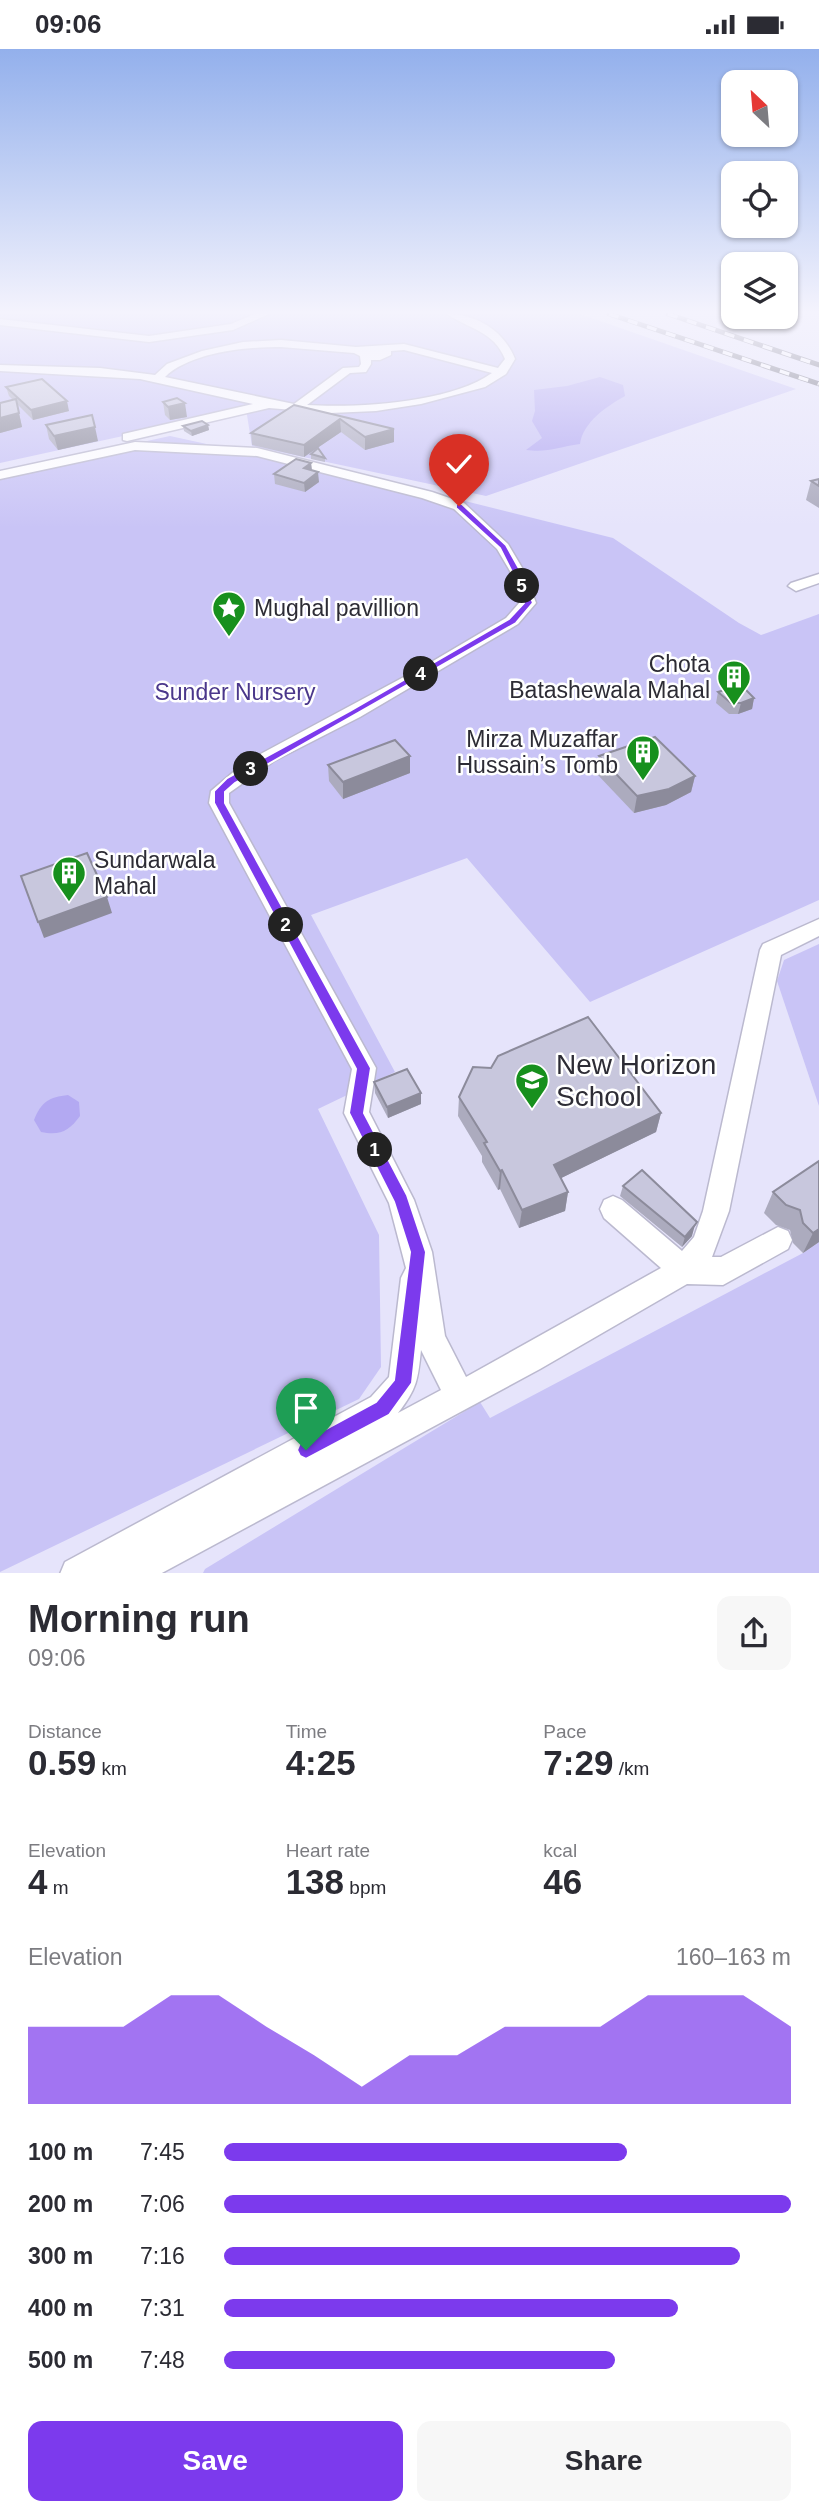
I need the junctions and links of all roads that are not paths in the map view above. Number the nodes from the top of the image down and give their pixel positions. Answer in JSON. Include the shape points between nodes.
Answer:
{"nodes":[{"id":1,"x":188,"y":385,"type":"edge"},
{"id":2,"x":326,"y":385,"type":"edge"},
{"id":3,"x":480,"y":385,"type":"edge"},
{"id":4,"x":269,"y":404,"type":"junction"},
{"id":5,"x":297,"y":407,"type":"junction"},
{"id":6,"x":0,"y":465,"type":"edge"},
{"id":7,"x":0,"y":475,"type":"edge"},
{"id":8,"x":819,"y":578,"type":"edge"},
{"id":9,"x":796,"y":586,"type":"dead end"},
{"id":10,"x":819,"y":927,"type":"edge"},
{"id":11,"x":613,"y":1209,"type":"dead end"},
{"id":12,"x":778,"y":1240,"type":"dead end"},
{"id":13,"x":418,"y":1252,"type":"junction"},
{"id":14,"x":684,"y":1270,"type":"junction"},
{"id":15,"x":459,"y":1396,"type":"junction"},
{"id":16,"x":77,"y":1573,"type":"edge"},
{"id":17,"x":125,"y":1573,"type":"edge"}],
"edges":[{"from":1,"to":4,"type":"street"},
{"from":2,"to":5,"type":"street"},
{"from":3,"to":5,"type":"street","via":[[423,401],[373,408]]},
{"from":4,"to":5,"type":"street"},
{"from":4,"to":6,"type":"street"},
{"from":7,"to":13,"type":"street","via":[[135,446],[257,452],[459,506],[503,547],[517,572],[528,603],[512,621],[231,780],[220,791],[219,803],[364,1068],[356,1113],[401,1200]]},
{"from":8,"to":9,"type":"street"},
{"from":10,"to":14,"type":"street","via":[[771,950],[716,1211],[705,1245]]},
{"from":11,"to":14,"type":"street"},
{"from":12,"to":14,"type":"street","via":[[723,1271]]},
{"from":13,"to":15,"type":"street","via":[[431,1338]]},
{"from":13,"to":16,"type":"street","via":[[403,1383],[382,1408]]},
{"from":14,"to":15,"type":"street"},
{"from":15,"to":17,"type":"street"}]}
